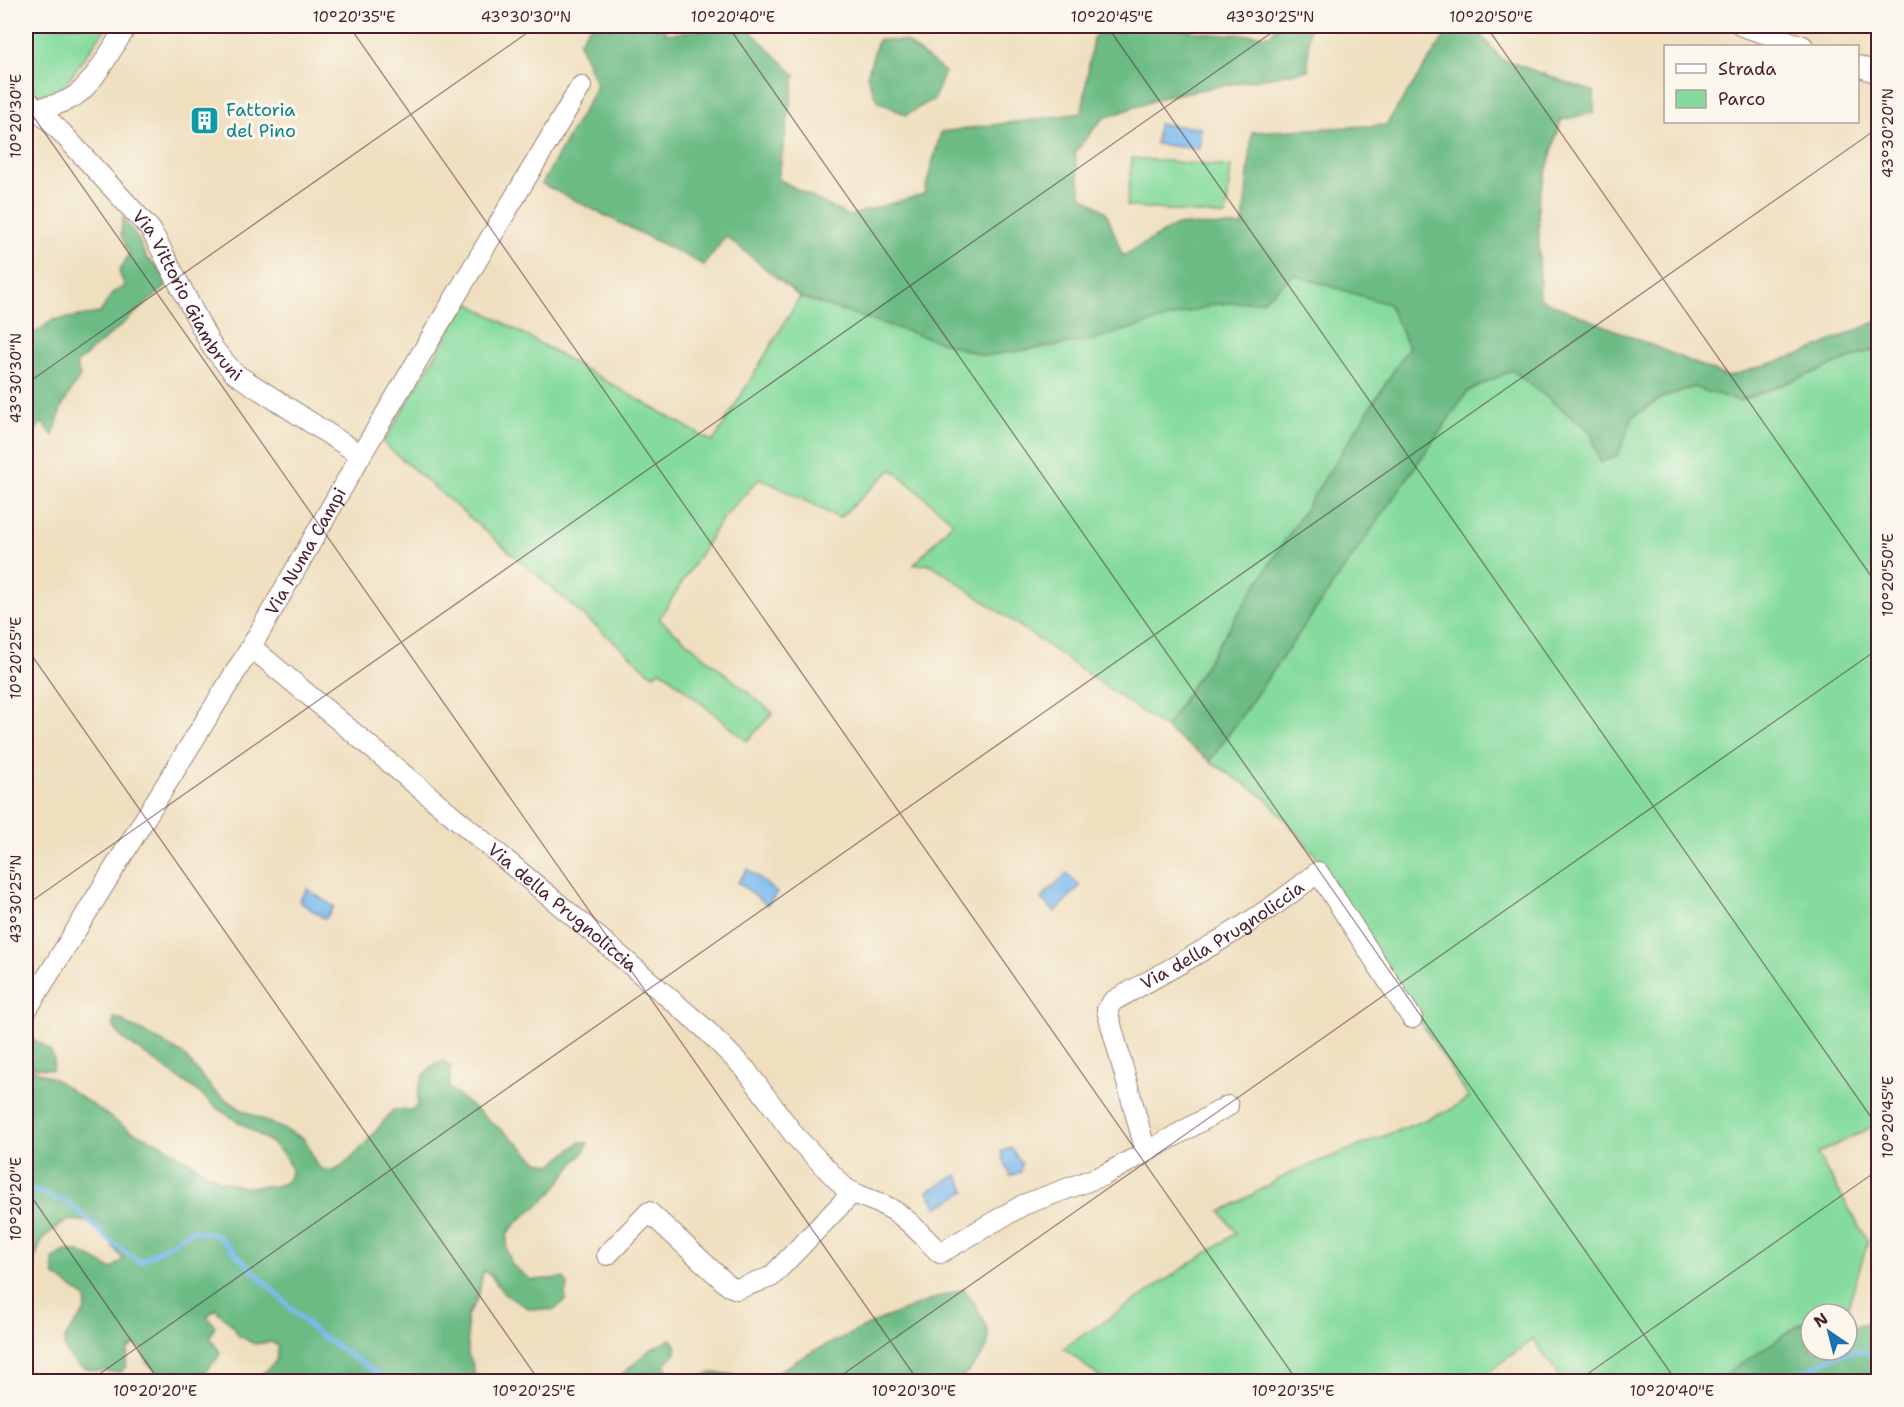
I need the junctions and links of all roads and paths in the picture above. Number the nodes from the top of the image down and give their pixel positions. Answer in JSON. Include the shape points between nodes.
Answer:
{"nodes":[{"id":1,"x":127,"y":26,"type":"edge"},
{"id":2,"x":1742,"y":26,"type":"edge"},
{"id":3,"x":1800,"y":45,"type":"edge"},
{"id":4,"x":1859,"y":67,"type":"edge"},
{"id":5,"x":1878,"y":73,"type":"edge"},
{"id":6,"x":580,"y":86,"type":"dead end"},
{"id":7,"x":31,"y":104,"type":"edge"},
{"id":8,"x":361,"y":455,"type":"junction"},
{"id":9,"x":251,"y":647,"type":"junction"},
{"id":10,"x":26,"y":1011,"type":"edge"},
{"id":11,"x":1412,"y":1018,"type":"dead end"},
{"id":12,"x":1228,"y":1107,"type":"dead end"},
{"id":13,"x":1146,"y":1152,"type":"junction"},
{"id":14,"x":852,"y":1193,"type":"junction"},
{"id":15,"x":607,"y":1255,"type":"dead end"}],
"edges":[{"from":1,"to":7,"type":"street","via":[[79,93],[51,107]]},
{"from":2,"to":3,"type":"street"},
{"from":4,"to":5,"type":"street"},
{"from":6,"to":8,"type":"street","name":"Via Numa Campi"},
{"from":7,"to":8,"type":"street","name":"Via Vittorio Giambruni","via":[[151,230],[212,347],[234,373]]},
{"from":8,"to":9,"type":"street","name":"Via Numa Campi"},
{"from":9,"to":10,"type":"street","name":"Via Numa Campi"},
{"from":9,"to":14,"type":"street","name":"Via della Prugnoliccia","via":[[702,1027],[746,1070],[795,1136]]},
{"from":11,"to":13,"type":"street","name":"Via della Prugnoliccia","via":[[1318,872],[1291,894],[1206,948],[1113,1001],[1107,1010]]},
{"from":12,"to":13,"type":"street","name":"Via della Prugnoliccia"},
{"from":13,"to":14,"type":"street","name":"Via della Prugnoliccia","via":[[1104,1175],[1023,1205],[940,1253],[893,1210]]},
{"from":14,"to":15,"type":"street","via":[[771,1277],[738,1289],[729,1286],[649,1212]]}]}
